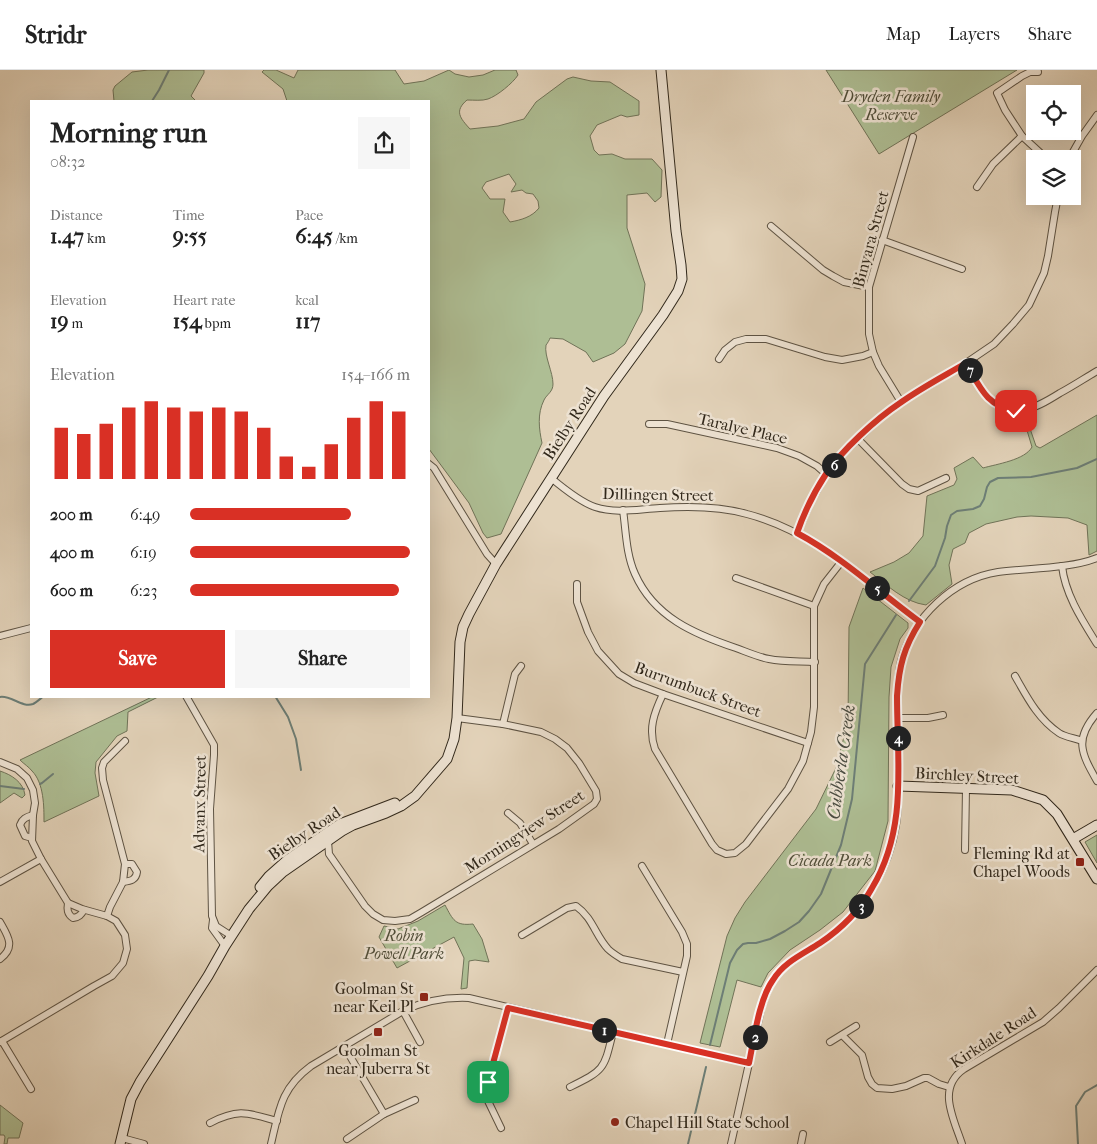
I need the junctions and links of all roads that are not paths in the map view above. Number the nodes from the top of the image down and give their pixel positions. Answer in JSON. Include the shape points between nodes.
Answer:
{"nodes":[{"id":1,"x":661,"y":70,"type":"edge"},
{"id":2,"x":1038,"y":72,"type":"dead end"},
{"id":3,"x":1097,"y":115,"type":"edge"},
{"id":4,"x":914,"y":136,"type":"dead end"},
{"id":5,"x":1022,"y":136,"type":"junction"},
{"id":6,"x":1038,"y":150,"type":"edge"},
{"id":7,"x":1074,"y":150,"type":"edge"},
{"id":8,"x":977,"y":188,"type":"dead end"},
{"id":9,"x":1056,"y":205,"type":"edge"},
{"id":10,"x":771,"y":226,"type":"dead end"},
{"id":11,"x":882,"y":240,"type":"junction"},
{"id":12,"x":962,"y":268,"type":"dead end"},
{"id":13,"x":869,"y":287,"type":"junction"},
{"id":14,"x":873,"y":352,"type":"junction"},
{"id":15,"x":719,"y":359,"type":"dead end"},
{"id":16,"x":966,"y":363,"type":"junction"},
{"id":17,"x":1097,"y":370,"type":"edge"},
{"id":18,"x":901,"y":402,"type":"junction"},
{"id":19,"x":649,"y":424,"type":"dead end"},
{"id":20,"x":858,"y":439,"type":"junction"},
{"id":21,"x":431,"y":466,"type":"edge"},
{"id":22,"x":826,"y":474,"type":"junction"},
{"id":23,"x":551,"y":478,"type":"junction"},
{"id":24,"x":946,"y":478,"type":"dead end"},
{"id":25,"x":623,"y":510,"type":"junction"},
{"id":26,"x":797,"y":533,"type":"junction"},
{"id":27,"x":1097,"y":558,"type":"edge"},
{"id":28,"x":842,"y":561,"type":"junction"},
{"id":29,"x":496,"y":564,"type":"junction"},
{"id":30,"x":1062,"y":566,"type":"junction"},
{"id":31,"x":736,"y":578,"type":"dead end"},
{"id":32,"x":577,"y":584,"type":"dead end"},
{"id":33,"x":814,"y":606,"type":"junction"},
{"id":34,"x":920,"y":622,"type":"junction"},
{"id":35,"x":30,"y":628,"type":"edge"},
{"id":36,"x":0,"y":636,"type":"edge"},
{"id":37,"x":1097,"y":644,"type":"edge"},
{"id":38,"x":814,"y":662,"type":"junction"},
{"id":39,"x":521,"y":666,"type":"dead end"},
{"id":40,"x":1014,"y":676,"type":"dead end"},
{"id":41,"x":662,"y":694,"type":"junction"},
{"id":42,"x":187,"y":698,"type":"edge"},
{"id":43,"x":1097,"y":713,"type":"edge"},
{"id":44,"x":943,"y":716,"type":"dead end"},
{"id":45,"x":456,"y":718,"type":"junction"},
{"id":46,"x":897,"y":718,"type":"junction"},
{"id":47,"x":503,"y":724,"type":"junction"},
{"id":48,"x":125,"y":741,"type":"dead end"},
{"id":49,"x":1082,"y":741,"type":"junction"},
{"id":50,"x":808,"y":744,"type":"junction"},
{"id":51,"x":0,"y":762,"type":"edge"},
{"id":52,"x":427,"y":781,"type":"junction"},
{"id":53,"x":1097,"y":781,"type":"edge"},
{"id":54,"x":898,"y":786,"type":"junction"},
{"id":55,"x":966,"y":788,"type":"junction"},
{"id":56,"x":508,"y":813,"type":"dead end"},
{"id":57,"x":33,"y":815,"type":"junction"},
{"id":58,"x":1097,"y":824,"type":"edge"},
{"id":59,"x":32,"y":838,"type":"junction"},
{"id":60,"x":1073,"y":839,"type":"junction"},
{"id":61,"x":328,"y":841,"type":"junction"},
{"id":62,"x":533,"y":844,"type":"junction"},
{"id":63,"x":315,"y":849,"type":"junction"},
{"id":64,"x":965,"y":850,"type":"dead end"},
{"id":65,"x":329,"y":854,"type":"junction"},
{"id":66,"x":41,"y":858,"type":"junction"},
{"id":67,"x":125,"y":864,"type":"junction"},
{"id":68,"x":642,"y":866,"type":"dead end"},
{"id":69,"x":1097,"y":879,"type":"edge"},
{"id":70,"x":0,"y":882,"type":"edge"},
{"id":71,"x":123,"y":882,"type":"junction"},
{"id":72,"x":68,"y":903,"type":"junction"},
{"id":73,"x":84,"y":910,"type":"junction"},
{"id":74,"x":107,"y":916,"type":"junction"},
{"id":75,"x":213,"y":920,"type":"junction"},
{"id":76,"x":0,"y":922,"type":"edge"},
{"id":77,"x":522,"y":936,"type":"dead end"},
{"id":78,"x":228,"y":941,"type":"junction"},
{"id":79,"x":0,"y":960,"type":"edge"},
{"id":80,"x":1097,"y":970,"type":"edge"},
{"id":81,"x":683,"y":972,"type":"junction"},
{"id":82,"x":508,"y":1008,"type":"junction"},
{"id":83,"x":403,"y":1011,"type":"junction"},
{"id":84,"x":856,"y":1026,"type":"dead end"},
{"id":85,"x":613,"y":1032,"type":"junction"},
{"id":86,"x":842,"y":1035,"type":"junction"},
{"id":87,"x":1,"y":1042,"type":"edge"},
{"id":88,"x":420,"y":1042,"type":"dead end"},
{"id":89,"x":830,"y":1042,"type":"dead end"},
{"id":90,"x":667,"y":1044,"type":"junction"},
{"id":91,"x":344,"y":1046,"type":"junction"},
{"id":92,"x":749,"y":1063,"type":"junction"},
{"id":93,"x":950,"y":1086,"type":"junction"},
{"id":94,"x":570,"y":1087,"type":"dead end"},
{"id":95,"x":31,"y":1089,"type":"dead end"},
{"id":96,"x":415,"y":1100,"type":"dead end"},
{"id":97,"x":384,"y":1114,"type":"junction"},
{"id":98,"x":277,"y":1121,"type":"junction"},
{"id":99,"x":210,"y":1123,"type":"dead end"},
{"id":100,"x":501,"y":1128,"type":"dead end"},
{"id":101,"x":803,"y":1134,"type":"dead end"},
{"id":102,"x":347,"y":1139,"type":"dead end"},
{"id":103,"x":121,"y":1141,"type":"edge"},
{"id":104,"x":144,"y":1144,"type":"edge"},
{"id":105,"x":271,"y":1144,"type":"edge"},
{"id":106,"x":732,"y":1144,"type":"edge"},
{"id":107,"x":801,"y":1144,"type":"edge"},
{"id":108,"x":962,"y":1144,"type":"edge"}],
"edges":[{"from":1,"to":23,"type":"street","name":"Bielby Road","via":[[682,279],[663,315],[604,396]]},
{"from":2,"to":5,"type":"street","via":[[1030,72],[996,93]]},
{"from":3,"to":7,"type":"street"},
{"from":4,"to":11,"type":"street","name":"Binyara Street"},
{"from":5,"to":6,"type":"street"},
{"from":5,"to":8,"type":"street","via":[[993,164]]},
{"from":9,"to":16,"type":"street","via":[[1044,273],[1029,305],[994,344]]},
{"from":10,"to":13,"type":"street","via":[[823,270],[844,282]]},
{"from":11,"to":12,"type":"street"},
{"from":11,"to":13,"type":"street","name":"Binyara Street"},
{"from":13,"to":14,"type":"street","name":"Binyara Street"},
{"from":14,"to":15,"type":"street","via":[[842,360],[766,339],[735,342]]},
{"from":14,"to":18,"type":"street","name":"Binyara Street"},
{"from":16,"to":17,"type":"street","via":[[983,392],[994,403],[1016,411],[1029,410],[1044,403]]},
{"from":16,"to":18,"type":"street"},
{"from":18,"to":20,"type":"street"},
{"from":19,"to":22,"type":"street","name":"Taralye Place","via":[[667,424],[777,448],[799,456]]},
{"from":20,"to":22,"type":"street"},
{"from":20,"to":24,"type":"street","via":[[909,489],[918,491]]},
{"from":21,"to":29,"type":"street"},
{"from":22,"to":26,"type":"street"},
{"from":23,"to":25,"type":"street","name":"Dillingen Street","via":[[594,507]]},
{"from":23,"to":29,"type":"street","name":"Bielby Road"},
{"from":25,"to":26,"type":"street","name":"Dillingen Street","via":[[717,508],[763,519]]},
{"from":25,"to":38,"type":"street","via":[[635,574],[656,606],[696,634],[767,658]]},
{"from":26,"to":28,"type":"street","name":"Dillingen Street"},
{"from":27,"to":30,"type":"street"},
{"from":28,"to":33,"type":"street","via":[[824,584]]},
{"from":28,"to":34,"type":"street","name":"Dillingen Street"},
{"from":29,"to":45,"type":"street","name":"Bielby Road","via":[[463,627]]},
{"from":30,"to":34,"type":"street","via":[[981,576],[944,597]]},
{"from":30,"to":37,"type":"street","via":[[1068,592]]},
{"from":31,"to":33,"type":"street"},
{"from":32,"to":41,"type":"street","name":"Burrumbuck Street","via":[[577,602],[598,651],[619,674]]},
{"from":33,"to":38,"type":"street"},
{"from":34,"to":46,"type":"street","via":[[902,660]]},
{"from":35,"to":36,"type":"street"},
{"from":38,"to":50,"type":"street","via":[[814,707]]},
{"from":39,"to":47,"type":"street","via":[[515,674]]},
{"from":40,"to":49,"type":"street","via":[[1045,721],[1060,734]]},
{"from":41,"to":50,"type":"street","name":"Burrumbuck Street"},
{"from":41,"to":50,"type":"street","via":[[652,727],[655,749],[712,844],[726,854],[735,853],[746,844],[788,790]]},
{"from":42,"to":75,"type":"street","name":"Advanx Street","via":[[214,745],[210,809]]},
{"from":43,"to":49,"type":"street","via":[[1086,726]]},
{"from":44,"to":46,"type":"street"},
{"from":45,"to":47,"type":"street","name":"Morningview Street"},
{"from":45,"to":52,"type":"street","name":"Bielby Road","via":[[454,739],[447,759]]},
{"from":46,"to":54,"type":"street"},
{"from":47,"to":62,"type":"street","name":"Morningview Street","via":[[541,732],[555,739],[579,763],[596,791],[598,799],[594,804]]},
{"from":48,"to":67,"type":"street","via":[[102,768]]},
{"from":49,"to":53,"type":"street","via":[[1083,753]]},
{"from":51,"to":57,"type":"street","via":[[17,769],[27,778],[33,790]]},
{"from":52,"to":61,"type":"street","name":"Bielby Road","via":[[401,806],[353,825]]},
{"from":52,"to":78,"type":"street","name":"Bielby Road","via":[[393,804],[340,824],[287,860],[243,908]]},
{"from":54,"to":55,"type":"street","name":"Birchley Street"},
{"from":54,"to":92,"type":"street","via":[[894,832],[878,879],[859,908],[843,924],[822,942],[786,964],[773,979],[762,1005]]},
{"from":55,"to":60,"type":"street","name":"Birchley Street","via":[[1012,790],[1043,800],[1057,814]]},
{"from":55,"to":64,"type":"street"},
{"from":56,"to":62,"type":"street","via":[[520,823]]},
{"from":57,"to":59,"type":"street"},
{"from":57,"to":59,"type":"street","via":[[21,821],[20,826],[25,836]]},
{"from":58,"to":60,"type":"street"},
{"from":59,"to":66,"type":"street"},
{"from":60,"to":69,"type":"street","name":"Birchley Street"},
{"from":61,"to":63,"type":"street","name":"Bielby Road"},
{"from":61,"to":65,"type":"street"},
{"from":62,"to":65,"type":"street","name":"Morningview Street","via":[[410,919],[395,921],[383,920],[365,906]]},
{"from":63,"to":65,"type":"street"},
{"from":63,"to":78,"type":"street","name":"Bielby Road","via":[[268,886]]},
{"from":66,"to":70,"type":"street"},
{"from":66,"to":72,"type":"street"},
{"from":67,"to":71,"type":"street"},
{"from":67,"to":71,"type":"street","via":[[132,864],[137,876]]},
{"from":68,"to":81,"type":"street","via":[[682,932],[687,956]]},
{"from":71,"to":74,"type":"street"},
{"from":72,"to":73,"type":"street"},
{"from":72,"to":73,"type":"street","via":[[67,911],[73,918]]},
{"from":73,"to":74,"type":"street"},
{"from":74,"to":87,"type":"street","via":[[116,921],[125,935],[127,949],[123,963],[112,976]]},
{"from":75,"to":78,"type":"street"},
{"from":75,"to":78,"type":"street","name":"Advanx Street","via":[[212,928]]},
{"from":76,"to":79,"type":"street","via":[[9,938],[6,954]]},
{"from":77,"to":81,"type":"street","via":[[567,908],[576,906],[585,912],[607,948],[622,959]]},
{"from":78,"to":103,"type":"street","name":"Bielby Road","via":[[140,1082],[131,1099]]},
{"from":80,"to":93,"type":"street","name":"Kirkdale Road","via":[[1043,1022],[961,1072]]},
{"from":81,"to":90,"type":"street"},
{"from":82,"to":83,"type":"street","via":[[459,998],[424,1003]]},
{"from":82,"to":85,"type":"street"},
{"from":82,"to":100,"type":"street","via":[[486,1092]]},
{"from":83,"to":88,"type":"street"},
{"from":83,"to":91,"type":"street"},
{"from":84,"to":86,"type":"street"},
{"from":85,"to":90,"type":"street"},
{"from":85,"to":94,"type":"street","via":[[604,1065],[591,1077]]},
{"from":86,"to":89,"type":"street"},
{"from":86,"to":93,"type":"street","via":[[862,1055],[868,1077],[877,1088],[892,1089],[924,1078]]},
{"from":87,"to":95,"type":"street"},
{"from":90,"to":92,"type":"street"},
{"from":91,"to":97,"type":"street"},
{"from":91,"to":98,"type":"street","via":[[300,1074],[284,1098]]},
{"from":92,"to":106,"type":"street"},
{"from":93,"to":108,"type":"street","name":"Kirkdale Road","via":[[950,1109]]},
{"from":96,"to":97,"type":"street"},
{"from":97,"to":102,"type":"street"},
{"from":98,"to":99,"type":"street","via":[[243,1112]]},
{"from":98,"to":105,"type":"street"},
{"from":101,"to":107,"type":"street"},
{"from":103,"to":104,"type":"street"}]}
